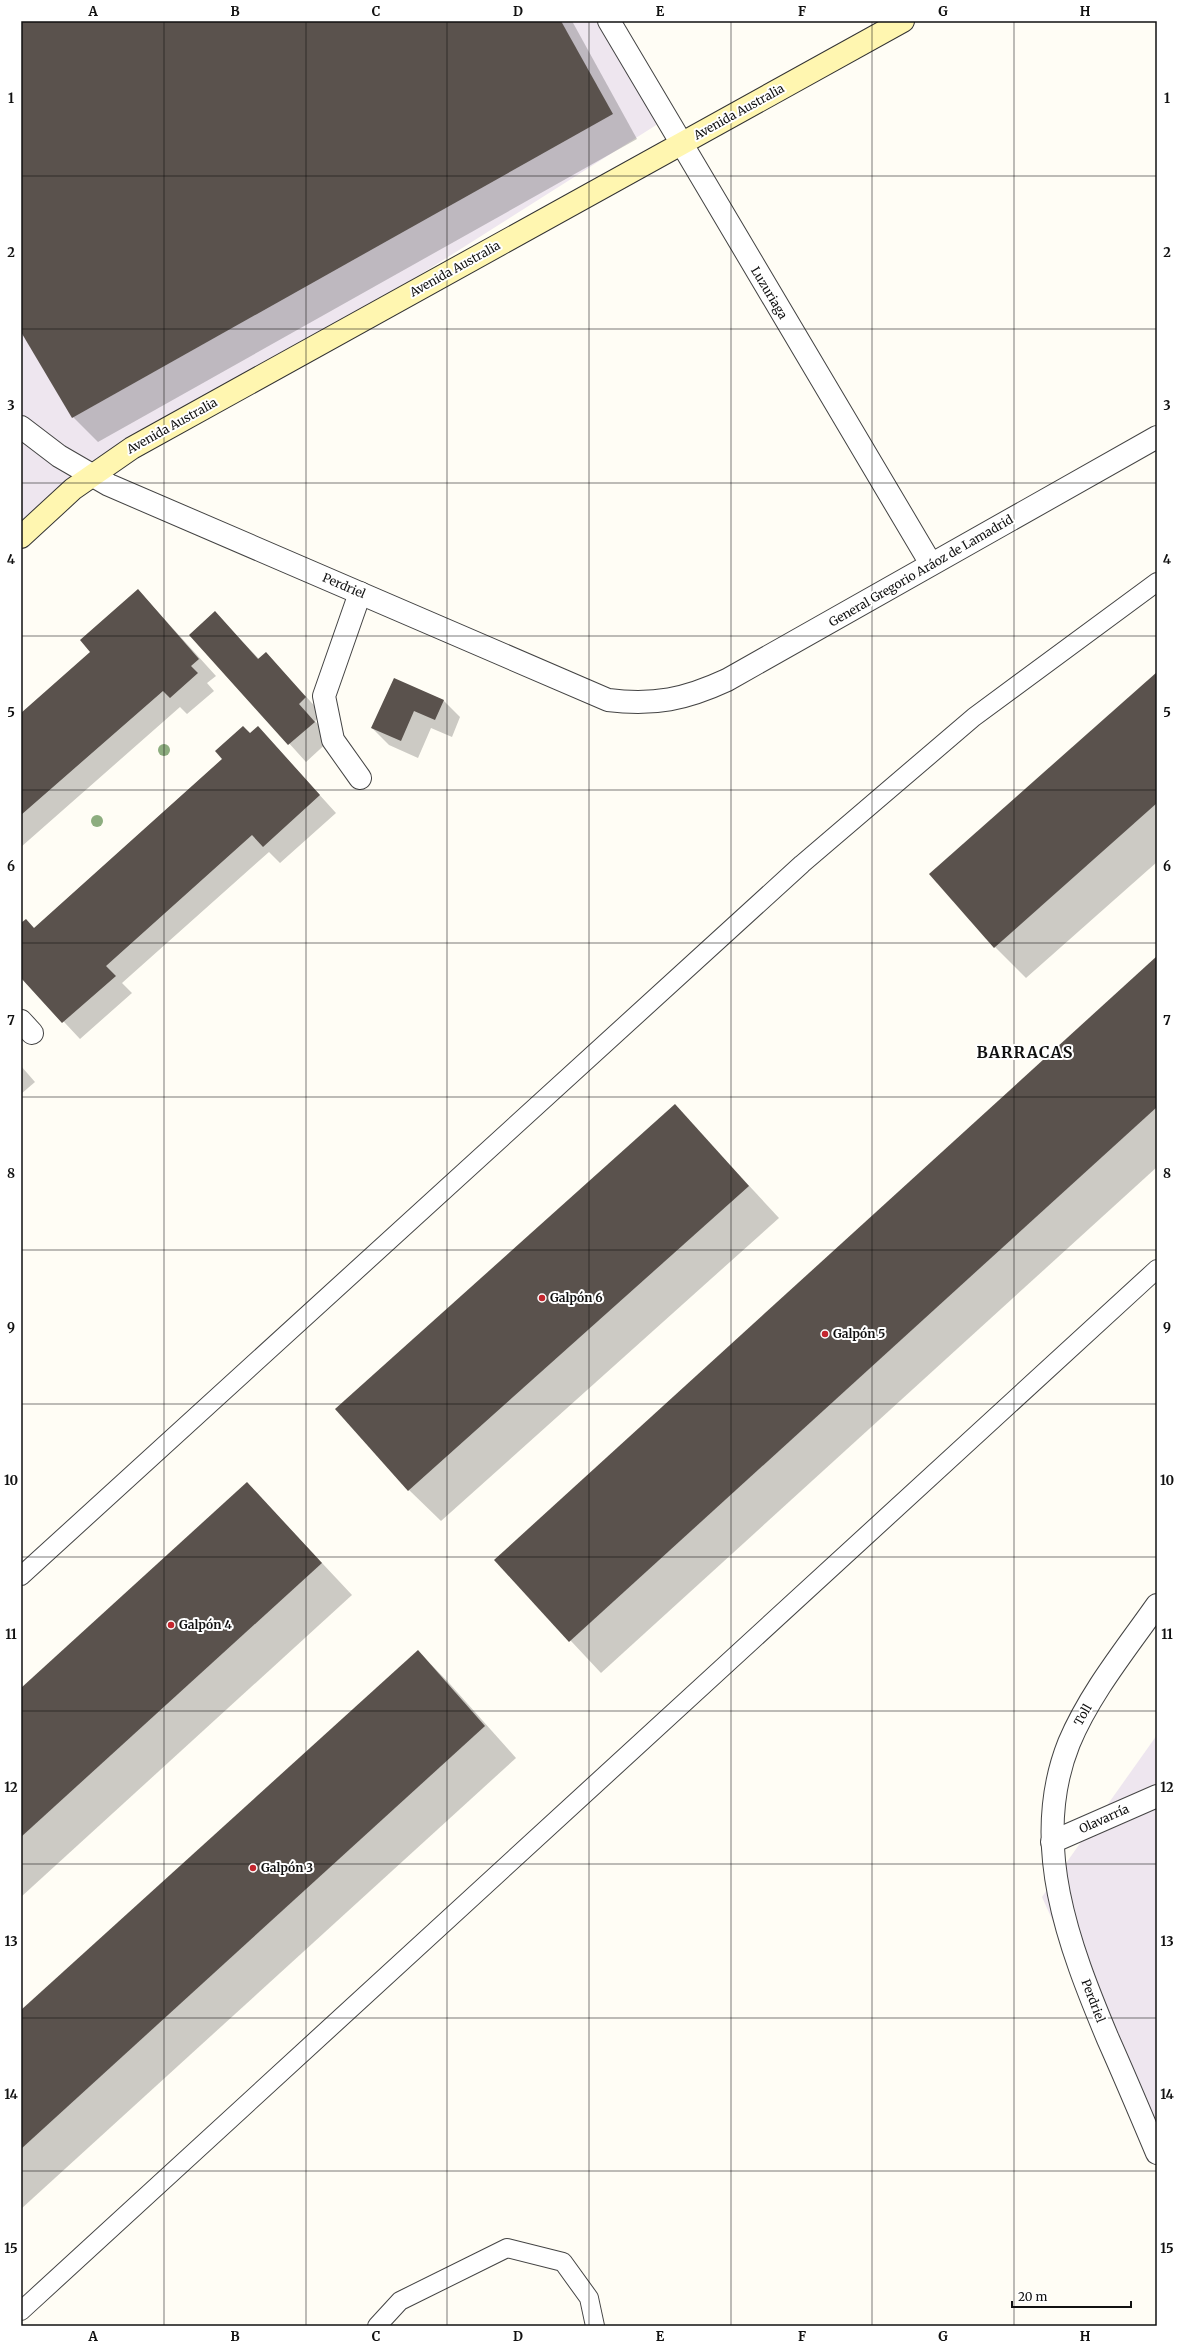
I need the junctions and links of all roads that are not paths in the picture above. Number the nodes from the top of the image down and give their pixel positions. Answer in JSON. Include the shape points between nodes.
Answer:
{"nodes":[{"id":1,"x":609,"y":21,"type":"edge"},
{"id":2,"x":903,"y":21,"type":"edge"},
{"id":3,"x":680,"y":145,"type":"junction"},
{"id":4,"x":21,"y":427,"type":"edge"},
{"id":5,"x":1157,"y":437,"type":"edge"},
{"id":6,"x":91,"y":475,"type":"junction"},
{"id":7,"x":21,"y":537,"type":"edge"},
{"id":8,"x":931,"y":564,"type":"junction"},
{"id":9,"x":1157,"y":582,"type":"edge"},
{"id":10,"x":360,"y":593,"type":"junction"},
{"id":11,"x":681,"y":698,"type":"joint"},
{"id":12,"x":360,"y":778,"type":"dead end"},
{"id":13,"x":1157,"y":1269,"type":"edge"},
{"id":14,"x":21,"y":1576,"type":"edge"},
{"id":15,"x":1157,"y":1605,"type":"edge"},
{"id":16,"x":1157,"y":1796,"type":"edge"},
{"id":17,"x":1052,"y":1842,"type":"junction"},
{"id":18,"x":1157,"y":2153,"type":"edge"},
{"id":19,"x":21,"y":2311,"type":"edge"},
{"id":20,"x":377,"y":2326,"type":"edge"},
{"id":21,"x":595,"y":2326,"type":"edge"}],
"edges":[{"from":1,"to":3,"type":"street","name":"Luzuriaga"},
{"from":2,"to":3,"type":"main road","name":"Avenida Australia"},
{"from":3,"to":6,"type":"main road","name":"Avenida Australia","via":[[132,448]]},
{"from":3,"to":8,"type":"street","name":"Luzuriaga"},
{"from":4,"to":6,"type":"street","name":"Perdriel","via":[[59,456]]},
{"from":5,"to":8,"type":"street","name":"General Gregorio Aráoz de Lamadrid"},
{"from":6,"to":7,"type":"main road","name":"Avenida Australia"},
{"from":6,"to":10,"type":"street","name":"Perdriel","via":[[138,498]]},
{"from":8,"to":11,"type":"street","name":"General Gregorio Aráoz de Lamadrid","via":[[752,667]]},
{"from":9,"to":14,"type":"lane","via":[[974,717],[802,864]]},
{"from":10,"to":11,"type":"street","name":"Perdriel","via":[[608,700],[634,703]]},
{"from":10,"to":12,"type":"street","via":[[324,696],[333,740]]},
{"from":13,"to":19,"type":"lane"},
{"from":15,"to":17,"type":"street","name":"Toll","via":[[1080,1718],[1055,1794]]},
{"from":16,"to":17,"type":"street","name":"Olavarría"},
{"from":17,"to":18,"type":"street","name":"Perdriel","via":[[1059,1900],[1069,1936],[1095,2008]]},
{"from":20,"to":21,"type":"lane","via":[[400,2301],[507,2248],[563,2262],[589,2298]]}]}
